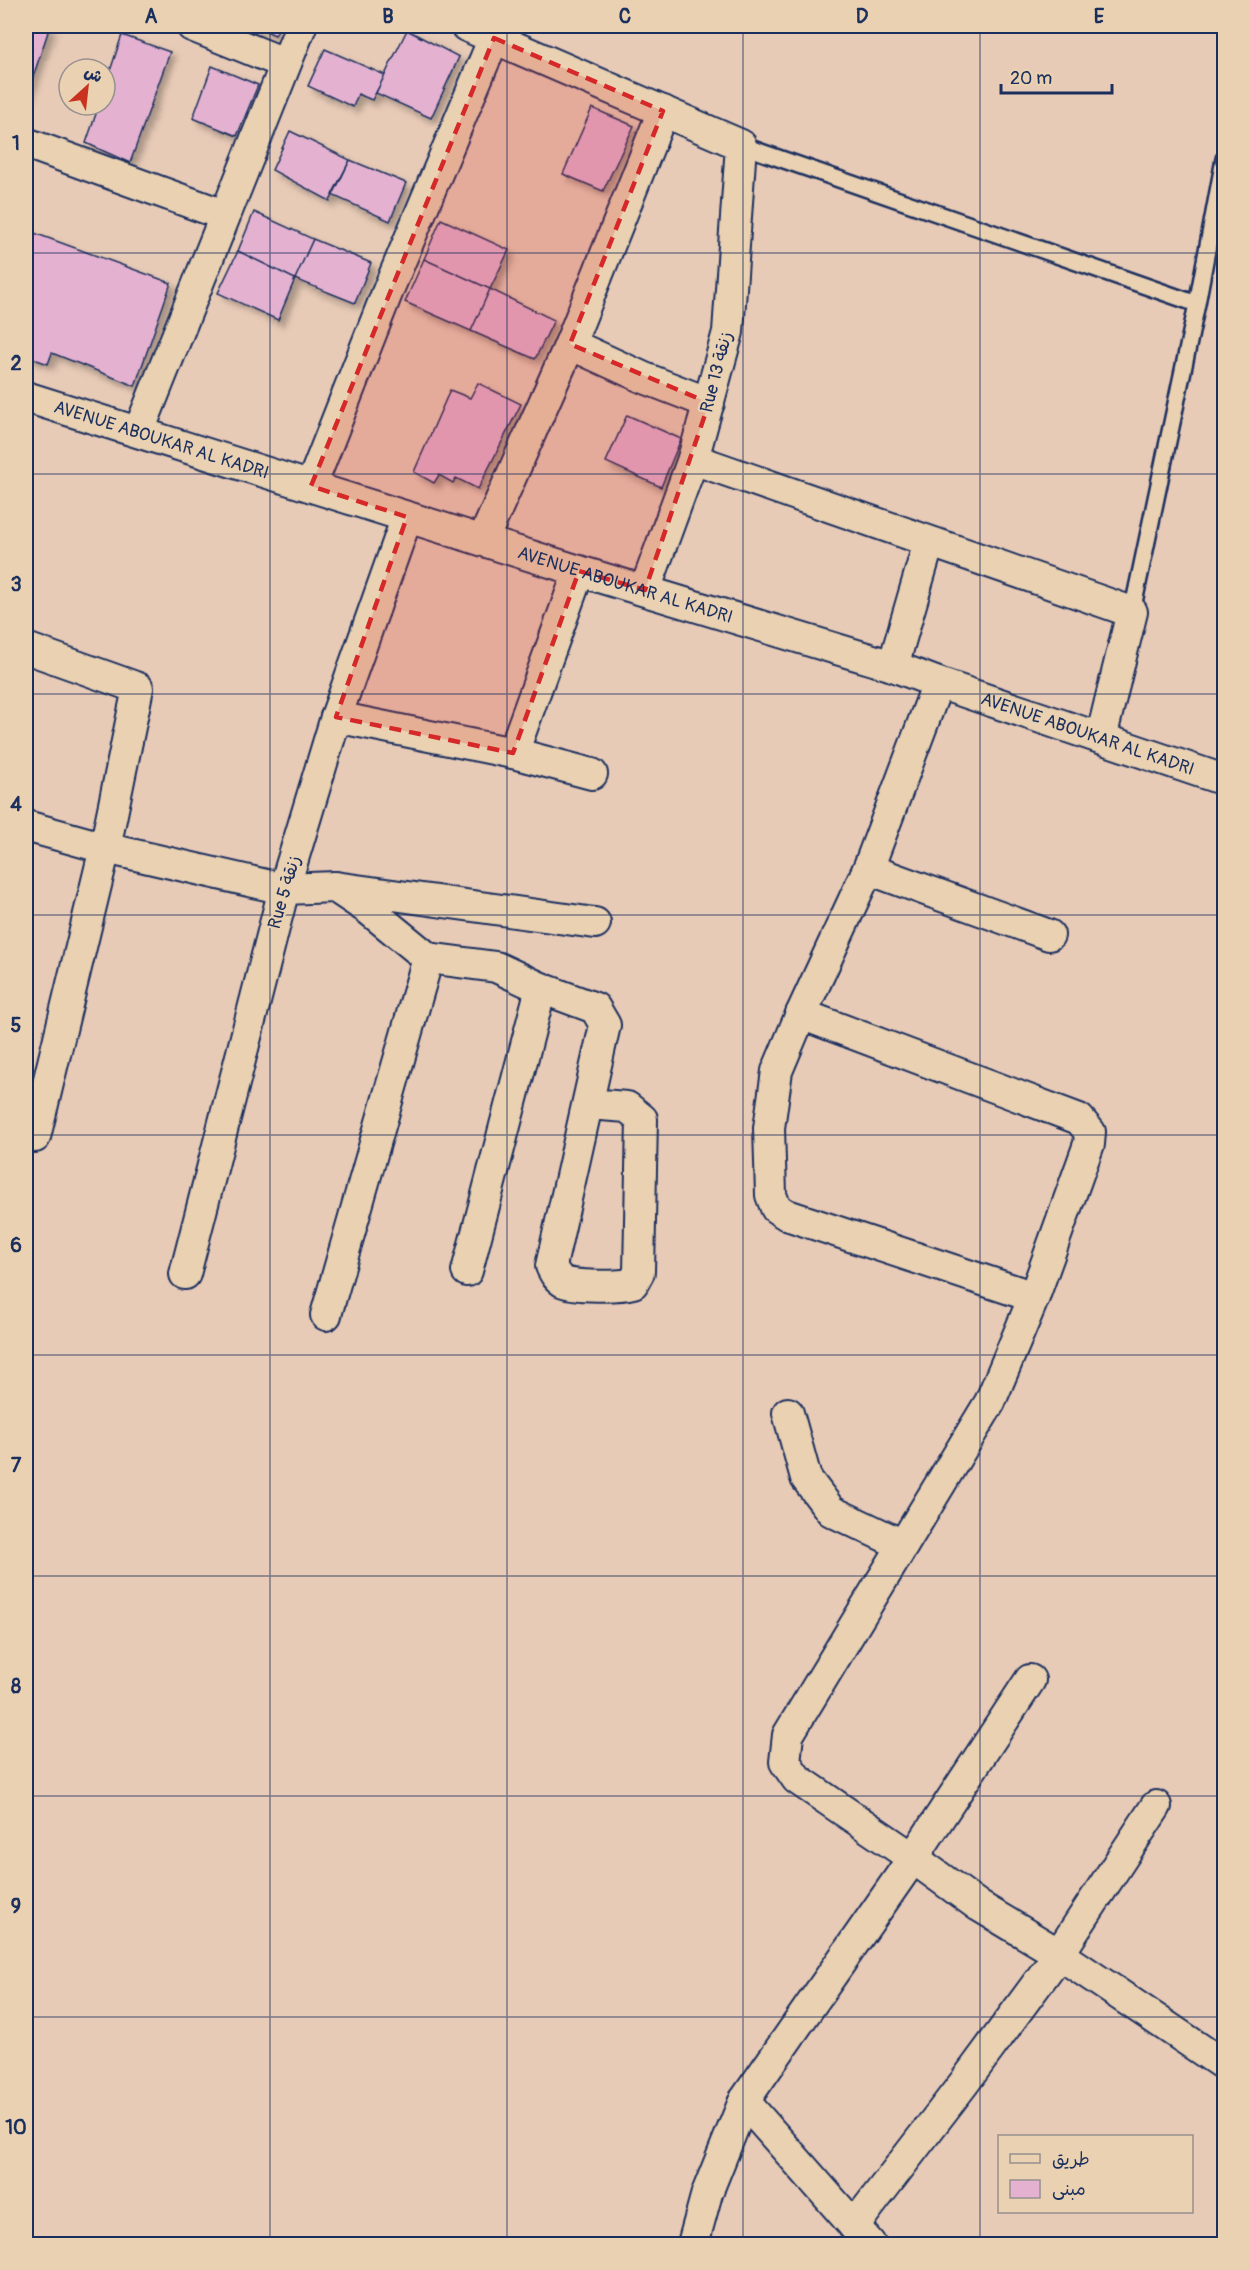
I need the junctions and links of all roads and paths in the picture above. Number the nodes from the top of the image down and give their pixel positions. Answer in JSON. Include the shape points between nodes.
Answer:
{"nodes":[{"id":1,"x":192,"y":26,"type":"edge"},
{"id":2,"x":301,"y":26,"type":"edge"},
{"id":3,"x":466,"y":26,"type":"edge"},
{"id":4,"x":494,"y":38,"type":"junction"},
{"id":5,"x":284,"y":63,"type":"junction"},
{"id":6,"x":663,"y":111,"type":"junction"},
{"id":7,"x":26,"y":143,"type":"edge"},
{"id":8,"x":741,"y":145,"type":"junction"},
{"id":9,"x":1224,"y":159,"type":"edge"},
{"id":10,"x":225,"y":215,"type":"junction"},
{"id":11,"x":1197,"y":304,"type":"junction"},
{"id":12,"x":570,"y":344,"type":"junction"},
{"id":13,"x":26,"y":397,"type":"edge"},
{"id":14,"x":709,"y":403,"type":"junction"},
{"id":15,"x":139,"y":431,"type":"junction"},
{"id":16,"x":693,"y":459,"type":"junction"},
{"id":17,"x":310,"y":486,"type":"junction"},
{"id":18,"x":407,"y":517,"type":"junction"},
{"id":19,"x":483,"y":540,"type":"junction"},
{"id":20,"x":929,"y":542,"type":"junction"},
{"id":21,"x":579,"y":571,"type":"junction"},
{"id":22,"x":645,"y":590,"type":"junction"},
{"id":23,"x":1131,"y":612,"type":"junction"},
{"id":24,"x":26,"y":648,"type":"edge"},
{"id":25,"x":893,"y":666,"type":"junction"},
{"id":26,"x":938,"y":683,"type":"junction"},
{"id":27,"x":336,"y":717,"type":"junction"},
{"id":28,"x":1101,"y":738,"type":"junction"},
{"id":29,"x":513,"y":753,"type":"junction"},
{"id":30,"x":592,"y":774,"type":"dead end"},
{"id":31,"x":1224,"y":780,"type":"edge"},
{"id":32,"x":26,"y":826,"type":"edge"},
{"id":33,"x":105,"y":848,"type":"junction"},
{"id":34,"x":868,"y":869,"type":"junction"},
{"id":35,"x":335,"y":887,"type":"junction"},
{"id":36,"x":284,"y":889,"type":"junction"},
{"id":37,"x":595,"y":923,"type":"dead end"},
{"id":38,"x":1048,"y":935,"type":"dead end"},
{"id":39,"x":428,"y":958,"type":"junction"},
{"id":40,"x":541,"y":988,"type":"junction"},
{"id":41,"x":801,"y":1014,"type":"junction"},
{"id":42,"x":588,"y":1104,"type":"junction"},
{"id":43,"x":35,"y":1137,"type":"dead end"},
{"id":44,"x":468,"y":1271,"type":"dead end"},
{"id":45,"x":185,"y":1274,"type":"dead end"},
{"id":46,"x":1034,"y":1297,"type":"junction"},
{"id":47,"x":326,"y":1315,"type":"dead end"},
{"id":48,"x":788,"y":1413,"type":"dead end"},
{"id":49,"x":903,"y":1545,"type":"junction"},
{"id":50,"x":1030,"y":1680,"type":"dead end"},
{"id":51,"x":1156,"y":1806,"type":"dead end"},
{"id":52,"x":913,"y":1858,"type":"junction"},
{"id":53,"x":1059,"y":1954,"type":"junction"},
{"id":54,"x":1224,"y":2065,"type":"edge"},
{"id":55,"x":744,"y":2101,"type":"junction"},
{"id":56,"x":862,"y":2235,"type":"edge"},
{"id":57,"x":693,"y":2244,"type":"edge"}],
"edges":[{"from":1,"to":5,"type":"street"},
{"from":2,"to":5,"type":"street"},
{"from":3,"to":4,"type":"street"},
{"from":4,"to":6,"type":"street"},
{"from":4,"to":17,"type":"street"},
{"from":5,"to":10,"type":"street"},
{"from":6,"to":8,"type":"street"},
{"from":6,"to":12,"type":"street"},
{"from":7,"to":10,"type":"street"},
{"from":8,"to":11,"type":"lane"},
{"from":8,"to":14,"type":"street","name":"Rue 13 زنقة","via":[[728,332]]},
{"from":9,"to":11,"type":"lane"},
{"from":10,"to":15,"type":"street"},
{"from":11,"to":23,"type":"lane"},
{"from":12,"to":14,"type":"street"},
{"from":12,"to":19,"type":"street"},
{"from":13,"to":15,"type":"street","name":"AVENUE ABOUKAR AL KADRI"},
{"from":14,"to":16,"type":"street","name":"Rue 13 زنقة"},
{"from":15,"to":17,"type":"street","name":"AVENUE ABOUKAR AL KADRI"},
{"from":16,"to":20,"type":"street"},
{"from":16,"to":22,"type":"street","name":"Rue 13 زنقة"},
{"from":17,"to":18,"type":"street","name":"AVENUE ABOUKAR AL KADRI"},
{"from":18,"to":19,"type":"street","name":"AVENUE ABOUKAR AL KADRI"},
{"from":18,"to":27,"type":"street","name":"Rue 5 زنقة"},
{"from":19,"to":21,"type":"street","name":"AVENUE ABOUKAR AL KADRI"},
{"from":20,"to":23,"type":"street"},
{"from":20,"to":25,"type":"street"},
{"from":21,"to":22,"type":"street","name":"AVENUE ABOUKAR AL KADRI"},
{"from":21,"to":29,"type":"street"},
{"from":22,"to":25,"type":"street","name":"AVENUE ABOUKAR AL KADRI"},
{"from":23,"to":28,"type":"street"},
{"from":24,"to":33,"type":"street","via":[[138,688]]},
{"from":25,"to":26,"type":"street","name":"AVENUE ABOUKAR AL KADRI"},
{"from":26,"to":28,"type":"street","name":"AVENUE ABOUKAR AL KADRI"},
{"from":26,"to":34,"type":"street"},
{"from":27,"to":29,"type":"street"},
{"from":27,"to":36,"type":"street","name":"Rue 5 زنقة"},
{"from":28,"to":31,"type":"street","name":"AVENUE ABOUKAR AL KADRI"},
{"from":29,"to":30,"type":"street"},
{"from":32,"to":33,"type":"street"},
{"from":33,"to":36,"type":"street"},
{"from":33,"to":43,"type":"street"},
{"from":34,"to":38,"type":"street"},
{"from":34,"to":41,"type":"street"},
{"from":35,"to":36,"type":"street"},
{"from":35,"to":37,"type":"street"},
{"from":35,"to":39,"type":"street"},
{"from":36,"to":45,"type":"street","name":"Rue 5 زنقة"},
{"from":39,"to":40,"type":"street","via":[[496,967]]},
{"from":39,"to":47,"type":"street"},
{"from":40,"to":42,"type":"street","via":[[595,1008],[605,1025]]},
{"from":40,"to":44,"type":"street"},
{"from":41,"to":46,"type":"street","via":[[777,1071],[769,1128],[771,1195],[776,1208],[787,1215]]},
{"from":41,"to":46,"type":"street","via":[[1079,1119],[1090,1132]]},
{"from":42,"to":42,"type":"street","via":[[627,1107],[642,1119],[639,1272],[633,1283],[620,1287],[564,1282],[551,1266]]},
{"from":46,"to":49,"type":"street","via":[[990,1402]]},
{"from":48,"to":49,"type":"street","via":[[806,1478],[831,1511]]},
{"from":49,"to":52,"type":"street","via":[[788,1735],[785,1762],[797,1779]]},
{"from":50,"to":52,"type":"street"},
{"from":51,"to":53,"type":"street"},
{"from":52,"to":53,"type":"street","via":[[979,1906]]},
{"from":52,"to":55,"type":"street"},
{"from":53,"to":54,"type":"street"},
{"from":53,"to":56,"type":"street","via":[[964,2083]]},
{"from":55,"to":56,"type":"street"},
{"from":55,"to":57,"type":"street","via":[[707,2193]]}]}
